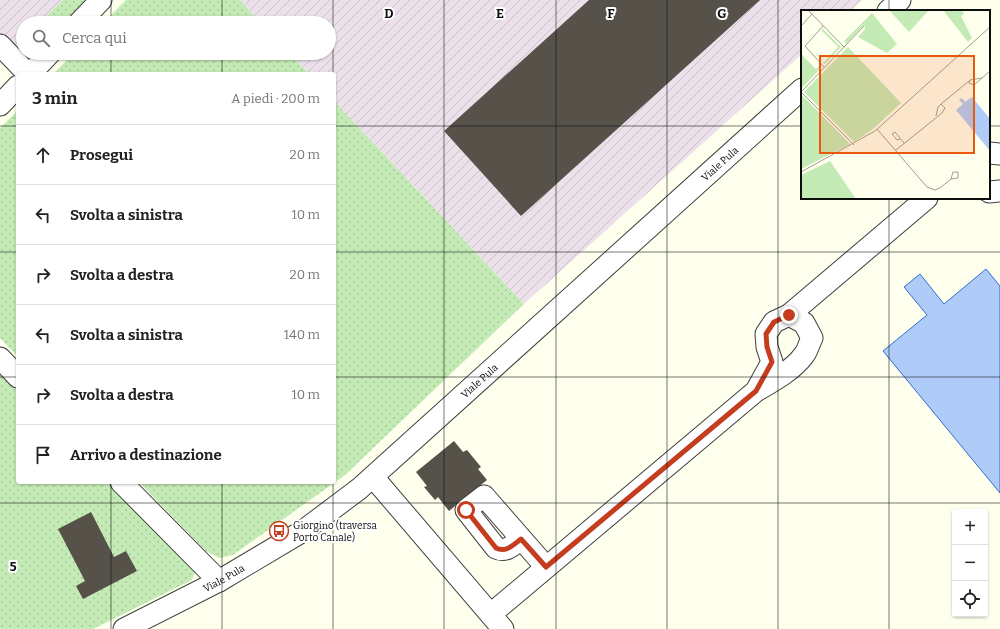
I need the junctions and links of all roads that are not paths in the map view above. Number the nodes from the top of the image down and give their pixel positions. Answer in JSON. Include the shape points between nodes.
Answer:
{"nodes":[{"id":1,"x":101,"y":0,"type":"edge"},
{"id":2,"x":900,"y":0,"type":"edge"},
{"id":3,"x":889,"y":10,"type":"edge"},
{"id":4,"x":86,"y":16,"type":"edge"},
{"id":5,"x":0,"y":45,"type":"edge"},
{"id":6,"x":43,"y":60,"type":"edge"},
{"id":7,"x":27,"y":72,"type":"edge"},
{"id":8,"x":31,"y":72,"type":"edge"},
{"id":9,"x":16,"y":88,"type":"edge"},
{"id":10,"x":801,"y":90,"type":"edge"},
{"id":11,"x":0,"y":105,"type":"edge"},
{"id":12,"x":990,"y":153,"type":"edge"},
{"id":13,"x":1000,"y":154,"type":"edge"},
{"id":14,"x":1000,"y":191,"type":"edge"},
{"id":15,"x":990,"y":192,"type":"edge"},
{"id":16,"x":926,"y":199,"type":"edge"},
{"id":17,"x":789,"y":315,"type":"junction"},
{"id":18,"x":0,"y":358,"type":"edge"},
{"id":19,"x":16,"y":375,"type":"edge"},
{"id":20,"x":756,"y":391,"type":"junction"},
{"id":21,"x":373,"y":477,"type":"junction"},
{"id":22,"x":123,"y":484,"type":"edge"},
{"id":23,"x":521,"y":539,"type":"dead end"},
{"id":24,"x":546,"y":567,"type":"junction"},
{"id":25,"x":219,"y":581,"type":"junction"},
{"id":26,"x":497,"y":622,"type":"edge"},
{"id":27,"x":124,"y":629,"type":"edge"}],
"edges":[{"from":1,"to":4,"type":"street"},
{"from":2,"to":3,"type":"street"},
{"from":5,"to":7,"type":"street"},
{"from":6,"to":8,"type":"street"},
{"from":9,"to":11,"type":"street"},
{"from":10,"to":21,"type":"street","name":"Viale Pula"},
{"from":12,"to":13,"type":"street"},
{"from":14,"to":15,"type":"street"},
{"from":16,"to":17,"type":"street"},
{"from":17,"to":20,"type":"street","via":[[774,322],[766,334],[772,362]]},
{"from":17,"to":20,"type":"street","via":[[804,323],[812,338],[805,354],[791,369]]},
{"from":18,"to":19,"type":"street"},
{"from":20,"to":24,"type":"street"},
{"from":21,"to":25,"type":"street","name":"Viale Pula","via":[[304,531]]},
{"from":21,"to":26,"type":"street"},
{"from":22,"to":25,"type":"street"},
{"from":23,"to":24,"type":"street"},
{"from":24,"to":26,"type":"street"},
{"from":25,"to":27,"type":"street","name":"Viale Pula"}]}
